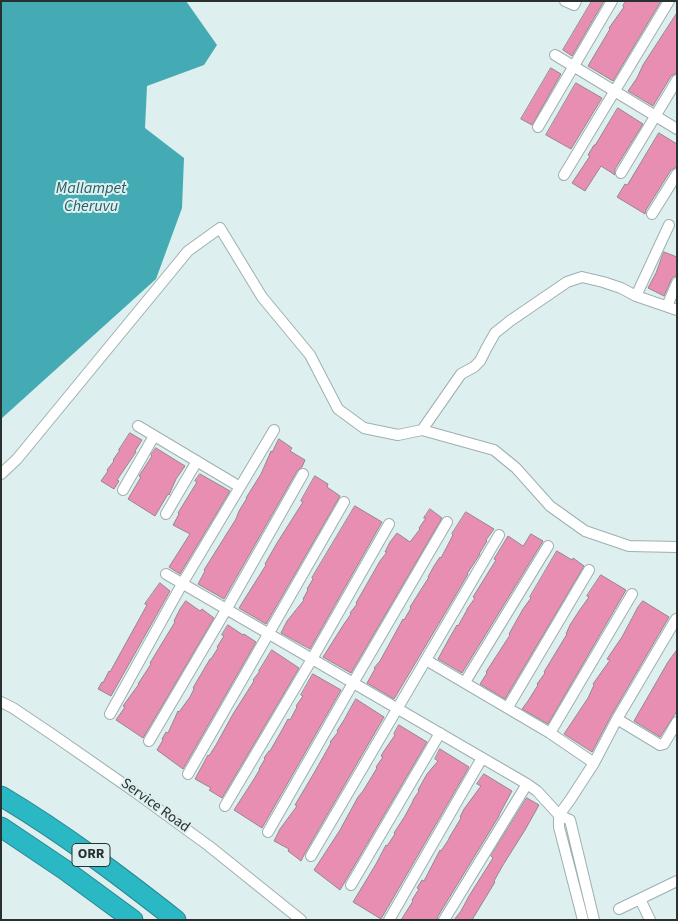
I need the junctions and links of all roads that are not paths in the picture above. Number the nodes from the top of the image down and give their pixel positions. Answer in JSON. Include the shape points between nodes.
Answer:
{"nodes":[{"id":1,"x":565,"y":1,"type":"edge"},
{"id":2,"x":576,"y":1,"type":"edge"},
{"id":3,"x":612,"y":1,"type":"edge"},
{"id":4,"x":668,"y":1,"type":"edge"},
{"id":5,"x":555,"y":54,"type":"dead end"},
{"id":6,"x":573,"y":66,"type":"junction"},
{"id":7,"x":677,"y":80,"type":"edge"},
{"id":8,"x":615,"y":91,"type":"junction"},
{"id":9,"x":655,"y":116,"type":"junction"},
{"id":10,"x":538,"y":126,"type":"dead end"},
{"id":11,"x":677,"y":129,"type":"edge"},
{"id":12,"x":621,"y":173,"type":"dead end"},
{"id":13,"x":677,"y":174,"type":"edge"},
{"id":14,"x":564,"y":175,"type":"dead end"},
{"id":15,"x":652,"y":214,"type":"dead end"},
{"id":16,"x":669,"y":225,"type":"dead end"},
{"id":17,"x":677,"y":283,"type":"edge"},
{"id":18,"x":636,"y":296,"type":"junction"},
{"id":19,"x":672,"y":308,"type":"edge"},
{"id":20,"x":138,"y":426,"type":"dead end"},
{"id":21,"x":274,"y":430,"type":"dead end"},
{"id":22,"x":422,"y":430,"type":"junction"},
{"id":23,"x":154,"y":436,"type":"junction"},
{"id":24,"x":197,"y":461,"type":"junction"},
{"id":25,"x":1,"y":474,"type":"edge"},
{"id":26,"x":303,"y":474,"type":"dead end"},
{"id":27,"x":240,"y":487,"type":"junction"},
{"id":28,"x":123,"y":490,"type":"dead end"},
{"id":29,"x":344,"y":502,"type":"dead end"},
{"id":30,"x":166,"y":514,"type":"dead end"},
{"id":31,"x":447,"y":522,"type":"dead end"},
{"id":32,"x":389,"y":524,"type":"dead end"},
{"id":33,"x":499,"y":535,"type":"dead end"},
{"id":34,"x":548,"y":546,"type":"dead end"},
{"id":35,"x":677,"y":547,"type":"edge"},
{"id":36,"x":588,"y":570,"type":"dead end"},
{"id":37,"x":166,"y":574,"type":"dead end"},
{"id":38,"x":182,"y":584,"type":"junction"},
{"id":39,"x":632,"y":594,"type":"dead end"},
{"id":40,"x":226,"y":610,"type":"junction"},
{"id":41,"x":676,"y":619,"type":"edge"},
{"id":42,"x":268,"y":634,"type":"junction"},
{"id":43,"x":312,"y":659,"type":"junction"},
{"id":44,"x":426,"y":660,"type":"junction"},
{"id":45,"x":465,"y":682,"type":"junction"},
{"id":46,"x":353,"y":683,"type":"junction"},
{"id":47,"x":1,"y":702,"type":"edge"},
{"id":48,"x":508,"y":707,"type":"junction"},
{"id":49,"x":398,"y":709,"type":"junction"},
{"id":50,"x":110,"y":714,"type":"dead end"},
{"id":51,"x":617,"y":720,"type":"junction"},
{"id":52,"x":677,"y":722,"type":"edge"},
{"id":53,"x":440,"y":733,"type":"junction"},
{"id":54,"x":550,"y":733,"type":"junction"},
{"id":55,"x":149,"y":741,"type":"dead end"},
{"id":56,"x":482,"y":758,"type":"junction"},
{"id":57,"x":594,"y":763,"type":"junction"},
{"id":58,"x":188,"y":774,"type":"dead end"},
{"id":59,"x":527,"y":784,"type":"junction"},
{"id":60,"x":1,"y":796,"type":"edge"},
{"id":61,"x":225,"y":806,"type":"dead end"},
{"id":62,"x":559,"y":815,"type":"junction"},
{"id":63,"x":1,"y":827,"type":"edge"},
{"id":64,"x":268,"y":832,"type":"dead end"},
{"id":65,"x":311,"y":856,"type":"dead end"},
{"id":66,"x":677,"y":881,"type":"edge"},
{"id":67,"x":586,"y":883,"type":"junction"},
{"id":68,"x":351,"y":885,"type":"dead end"},
{"id":69,"x":574,"y":886,"type":"junction"},
{"id":70,"x":640,"y":899,"type":"junction"},
{"id":71,"x":619,"y":910,"type":"dead end"},
{"id":72,"x":133,"y":920,"type":"edge"},
{"id":73,"x":176,"y":920,"type":"edge"},
{"id":74,"x":301,"y":920,"type":"edge"},
{"id":75,"x":389,"y":920,"type":"edge"},
{"id":76,"x":444,"y":920,"type":"edge"},
{"id":77,"x":583,"y":920,"type":"edge"},
{"id":78,"x":594,"y":920,"type":"edge"},
{"id":79,"x":650,"y":920,"type":"edge"}],
"edges":[{"from":1,"to":2,"type":"street","via":[[574,5]]},
{"from":3,"to":6,"type":"street"},
{"from":4,"to":8,"type":"street"},
{"from":5,"to":6,"type":"street"},
{"from":6,"to":8,"type":"street"},
{"from":6,"to":10,"type":"street"},
{"from":7,"to":9,"type":"street"},
{"from":8,"to":9,"type":"street"},
{"from":8,"to":14,"type":"street"},
{"from":9,"to":11,"type":"street"},
{"from":9,"to":12,"type":"street"},
{"from":13,"to":15,"type":"street"},
{"from":16,"to":18,"type":"street"},
{"from":17,"to":19,"type":"street"},
{"from":18,"to":19,"type":"street"},
{"from":18,"to":22,"type":"street","via":[[582,277],[567,282],[496,333],[480,361],[461,374]]},
{"from":20,"to":23,"type":"street"},
{"from":21,"to":27,"type":"street"},
{"from":22,"to":25,"type":"street","via":[[398,435],[364,428],[338,409],[310,355],[262,297],[220,228],[188,251],[23,452]]},
{"from":22,"to":35,"type":"street","via":[[494,450],[516,468],[550,506],[585,530],[629,546]]},
{"from":23,"to":24,"type":"street"},
{"from":23,"to":28,"type":"street"},
{"from":24,"to":27,"type":"street"},
{"from":24,"to":30,"type":"street"},
{"from":26,"to":40,"type":"street"},
{"from":27,"to":38,"type":"street"},
{"from":29,"to":42,"type":"street"},
{"from":31,"to":46,"type":"street"},
{"from":32,"to":43,"type":"street"},
{"from":33,"to":44,"type":"street"},
{"from":34,"to":45,"type":"street"},
{"from":36,"to":48,"type":"street"},
{"from":37,"to":38,"type":"street"},
{"from":38,"to":40,"type":"street"},
{"from":38,"to":50,"type":"street"},
{"from":39,"to":54,"type":"street"},
{"from":40,"to":42,"type":"street"},
{"from":40,"to":55,"type":"street"},
{"from":41,"to":51,"type":"street"},
{"from":42,"to":43,"type":"street"},
{"from":42,"to":58,"type":"street"},
{"from":43,"to":46,"type":"street"},
{"from":43,"to":61,"type":"street"},
{"from":44,"to":45,"type":"street"},
{"from":44,"to":49,"type":"street"},
{"from":45,"to":48,"type":"street"},
{"from":46,"to":49,"type":"street"},
{"from":46,"to":64,"type":"street"},
{"from":47,"to":74,"type":"street","name":"Service Road","via":[[135,792]]},
{"from":48,"to":54,"type":"street"},
{"from":49,"to":53,"type":"street"},
{"from":49,"to":65,"type":"street"},
{"from":51,"to":52,"type":"street","via":[[660,745],[664,744]]},
{"from":51,"to":57,"type":"street"},
{"from":53,"to":56,"type":"street"},
{"from":53,"to":68,"type":"street"},
{"from":54,"to":57,"type":"street"},
{"from":56,"to":59,"type":"street"},
{"from":56,"to":75,"type":"street"},
{"from":57,"to":62,"type":"street"},
{"from":59,"to":62,"type":"street"},
{"from":59,"to":76,"type":"street"},
{"from":60,"to":73,"type":"highway","number":"ORR","via":[[81,848]]},
{"from":62,"to":67,"type":"street","via":[[570,820]]},
{"from":62,"to":69,"type":"street","via":[[559,828]]},
{"from":63,"to":72,"type":"highway","number":"ORR"},
{"from":66,"to":70,"type":"street"},
{"from":67,"to":69,"type":"street"},
{"from":67,"to":78,"type":"street"},
{"from":69,"to":77,"type":"street"},
{"from":70,"to":71,"type":"street"},
{"from":70,"to":79,"type":"street"}]}
